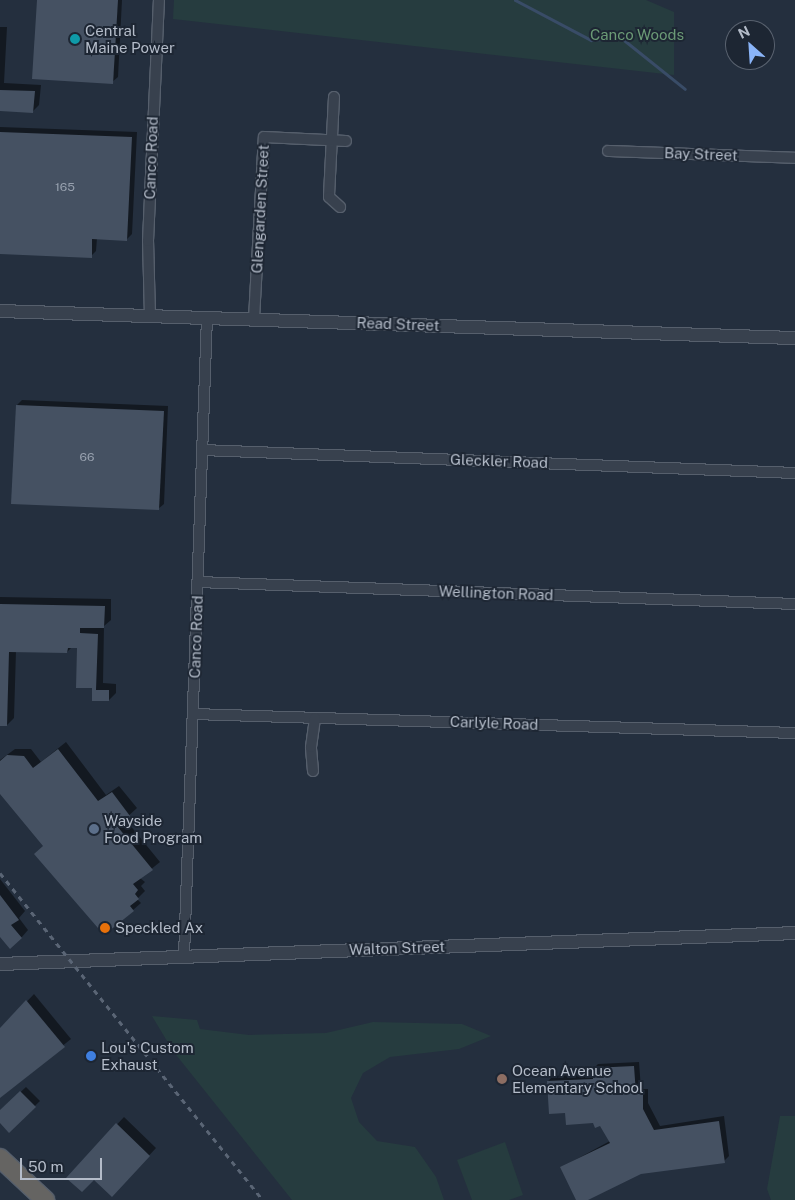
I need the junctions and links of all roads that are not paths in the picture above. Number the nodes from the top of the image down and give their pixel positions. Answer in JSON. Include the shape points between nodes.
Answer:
{"nodes":[{"id":1,"x":159,"y":0,"type":"edge"},
{"id":2,"x":334,"y":97,"type":"dead end"},
{"id":3,"x":332,"y":140,"type":"junction"},
{"id":4,"x":346,"y":141,"type":"dead end"},
{"id":5,"x":608,"y":151,"type":"dead end"},
{"id":6,"x":795,"y":158,"type":"edge"},
{"id":7,"x":340,"y":207,"type":"dead end"},
{"id":8,"x":0,"y":311,"type":"edge"},
{"id":9,"x":150,"y":316,"type":"junction"},
{"id":10,"x":207,"y":318,"type":"junction"},
{"id":11,"x":254,"y":319,"type":"junction"},
{"id":12,"x":795,"y":338,"type":"edge"},
{"id":13,"x":202,"y":450,"type":"junction"},
{"id":14,"x":795,"y":473,"type":"edge"},
{"id":15,"x":198,"y":582,"type":"junction"},
{"id":16,"x":795,"y":604,"type":"edge"},
{"id":17,"x":193,"y":714,"type":"junction"},
{"id":18,"x":315,"y":718,"type":"junction"},
{"id":19,"x":795,"y":733,"type":"edge"},
{"id":20,"x":313,"y":771,"type":"dead end"},
{"id":21,"x":795,"y":934,"type":"edge"},
{"id":22,"x":184,"y":956,"type":"junction"},
{"id":23,"x":0,"y":964,"type":"edge"},
{"id":24,"x":0,"y":1158,"type":"edge"},
{"id":25,"x":45,"y":1200,"type":"edge"}],
"edges":[{"from":1,"to":9,"type":"street","name":"Canco Road","via":[[148,241]]},
{"from":2,"to":3,"type":"street"},
{"from":3,"to":4,"type":"street"},
{"from":3,"to":7,"type":"street","via":[[329,197]]},
{"from":3,"to":11,"type":"street","name":"Glengarden Street","via":[[264,137]]},
{"from":5,"to":6,"type":"street","name":"Bay Street"},
{"from":8,"to":9,"type":"street","name":"Read Street"},
{"from":9,"to":10,"type":"street","name":"Read Street"},
{"from":10,"to":11,"type":"street","name":"Read Street"},
{"from":10,"to":13,"type":"street","name":"Canco Road"},
{"from":11,"to":12,"type":"street","name":"Read Street"},
{"from":13,"to":14,"type":"street","name":"Gleckler Road"},
{"from":13,"to":15,"type":"street","name":"Canco Road"},
{"from":15,"to":16,"type":"street","name":"Wellington Road"},
{"from":15,"to":17,"type":"street","name":"Canco Road"},
{"from":17,"to":18,"type":"street","name":"Carlyle Road"},
{"from":17,"to":22,"type":"street","name":"Canco Road"},
{"from":18,"to":19,"type":"street","name":"Carlyle Road"},
{"from":18,"to":20,"type":"street"},
{"from":21,"to":22,"type":"street","name":"Walton Street"},
{"from":22,"to":23,"type":"street","name":"Walton Street"},
{"from":24,"to":25,"type":"highway"}]}
